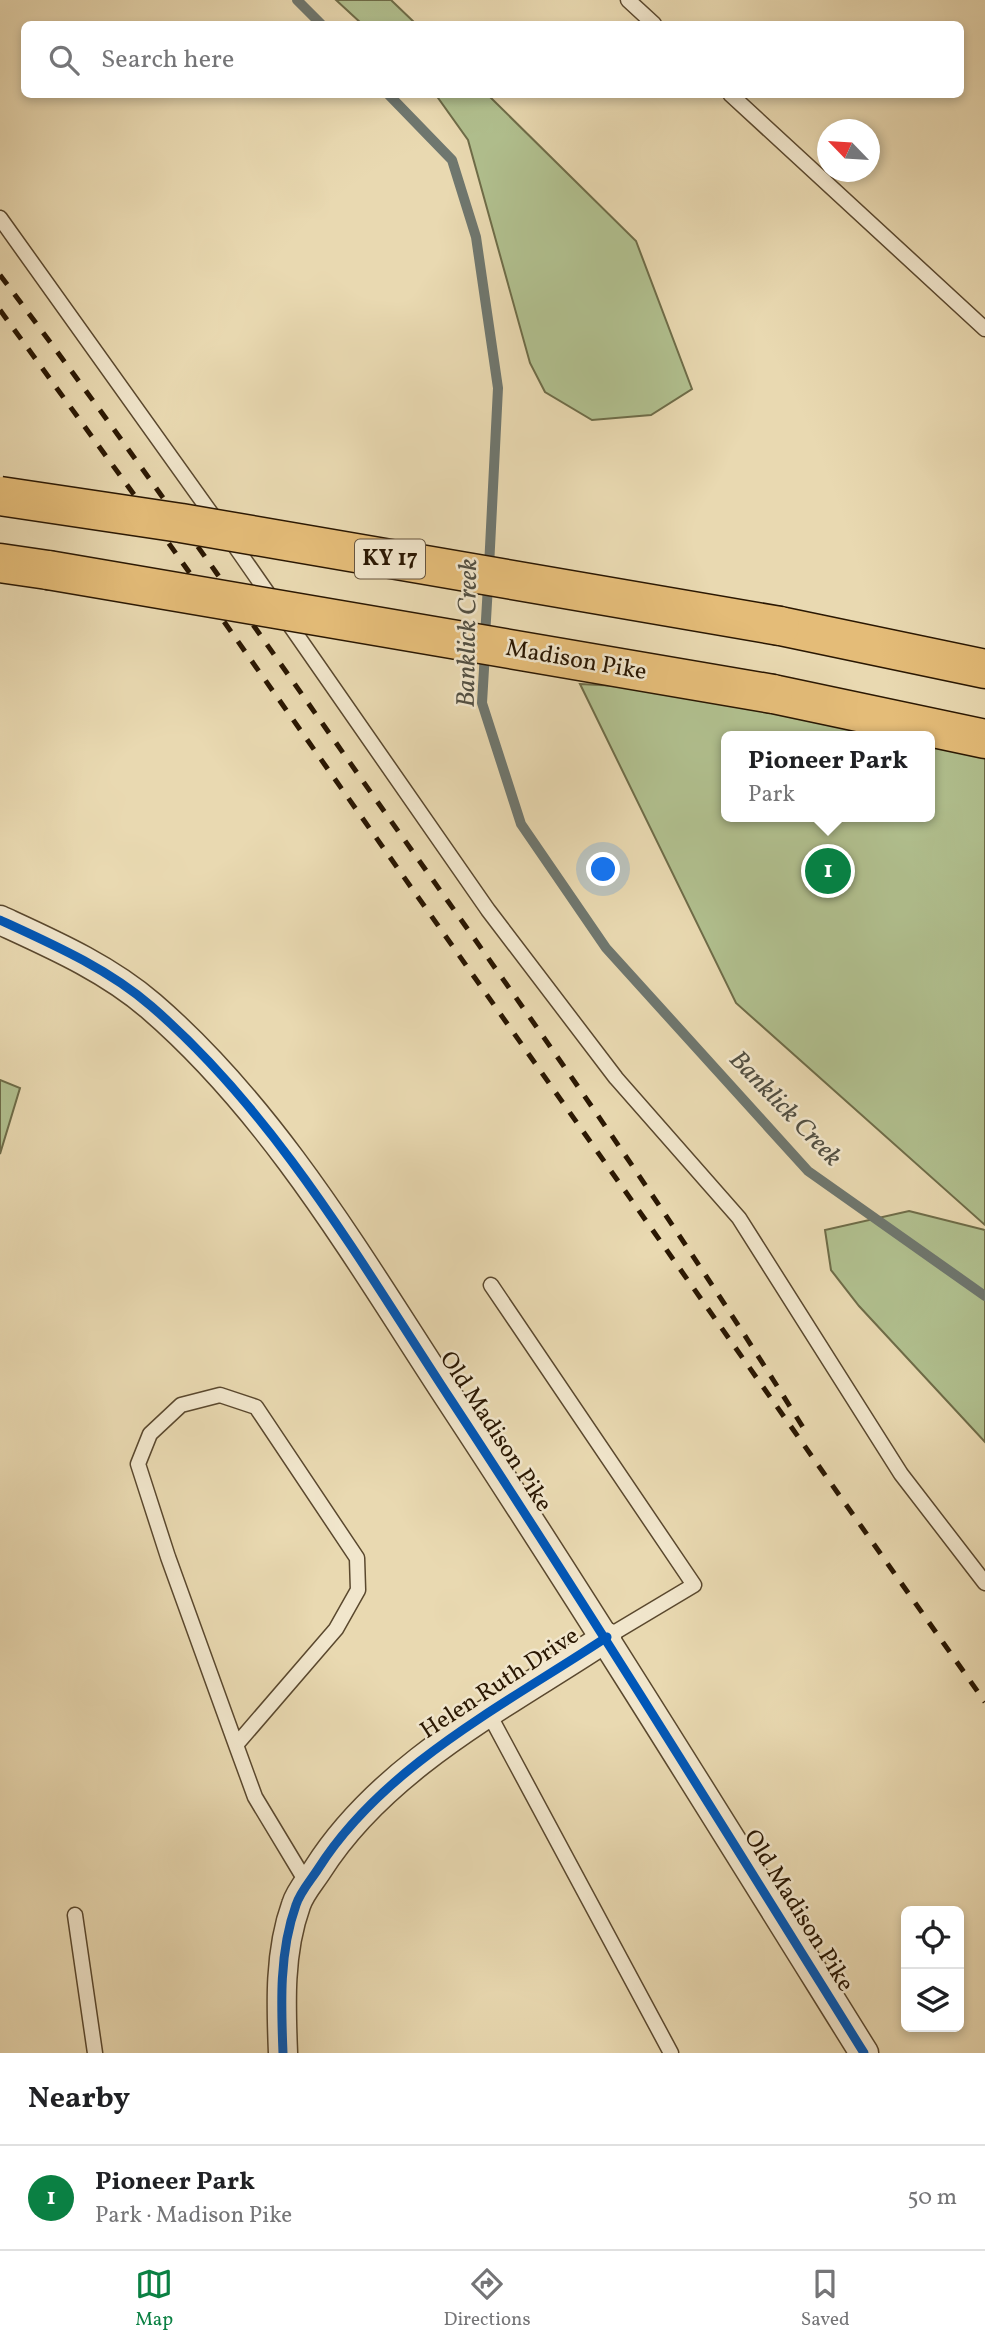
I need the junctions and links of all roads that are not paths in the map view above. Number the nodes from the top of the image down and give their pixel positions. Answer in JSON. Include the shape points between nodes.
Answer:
{"nodes":[{"id":1,"x":628,"y":0,"type":"edge"},
{"id":2,"x":651,"y":21,"type":"edge"},
{"id":3,"x":734,"y":98,"type":"edge"},
{"id":4,"x":0,"y":218,"type":"edge"},
{"id":5,"x":985,"y":329,"type":"edge"},
{"id":6,"x":0,"y":496,"type":"edge"},
{"id":7,"x":0,"y":563,"type":"edge"},
{"id":8,"x":985,"y":668,"type":"edge"},
{"id":9,"x":985,"y":739,"type":"edge"},
{"id":10,"x":0,"y":920,"type":"edge"},
{"id":11,"x":491,"y":1285,"type":"dead end"},
{"id":12,"x":985,"y":1583,"type":"edge"},
{"id":13,"x":607,"y":1637,"type":"junction"},
{"id":14,"x":489,"y":1714,"type":"junction"},
{"id":15,"x":236,"y":1745,"type":"junction"},
{"id":16,"x":308,"y":1885,"type":"junction"},
{"id":17,"x":75,"y":1915,"type":"dead end"},
{"id":18,"x":95,"y":2053,"type":"edge"},
{"id":19,"x":283,"y":2053,"type":"edge"},
{"id":20,"x":670,"y":2053,"type":"edge"},
{"id":21,"x":863,"y":2053,"type":"edge"}],
"edges":[{"from":1,"to":2,"type":"lane"},
{"from":3,"to":5,"type":"lane"},
{"from":4,"to":12,"type":"lane","via":[[488,910],[616,1078],[739,1218],[901,1474]]},
{"from":6,"to":8,"type":"main road","number":"KY 17","bridge":true,"via":[[780,625]]},
{"from":7,"to":9,"type":"main road","name":"Madison Pike","bridge":true,"via":[[774,694]]},
{"from":10,"to":13,"type":"street","name":"Old Madison Pike","via":[[110,976],[148,1004],[197,1048],[247,1103],[339,1228]]},
{"from":11,"to":13,"type":"lane","via":[[694,1585]]},
{"from":13,"to":14,"type":"street","name":"Helen Ruth Drive"},
{"from":13,"to":21,"type":"street","name":"Old Madison Pike"},
{"from":14,"to":16,"type":"street","name":"Helen Ruth Drive","via":[[372,1800],[338,1838]]},
{"from":14,"to":20,"type":"lane"},
{"from":15,"to":15,"type":"lane","via":[[138,1464],[150,1434],[181,1405],[220,1395],[256,1407],[357,1558],[358,1590],[336,1629]]},
{"from":15,"to":16,"type":"lane","via":[[255,1797]]},
{"from":16,"to":19,"type":"street","name":"Helen Ruth Drive","via":[[297,1903],[286,1941]]},
{"from":17,"to":18,"type":"lane"}]}
